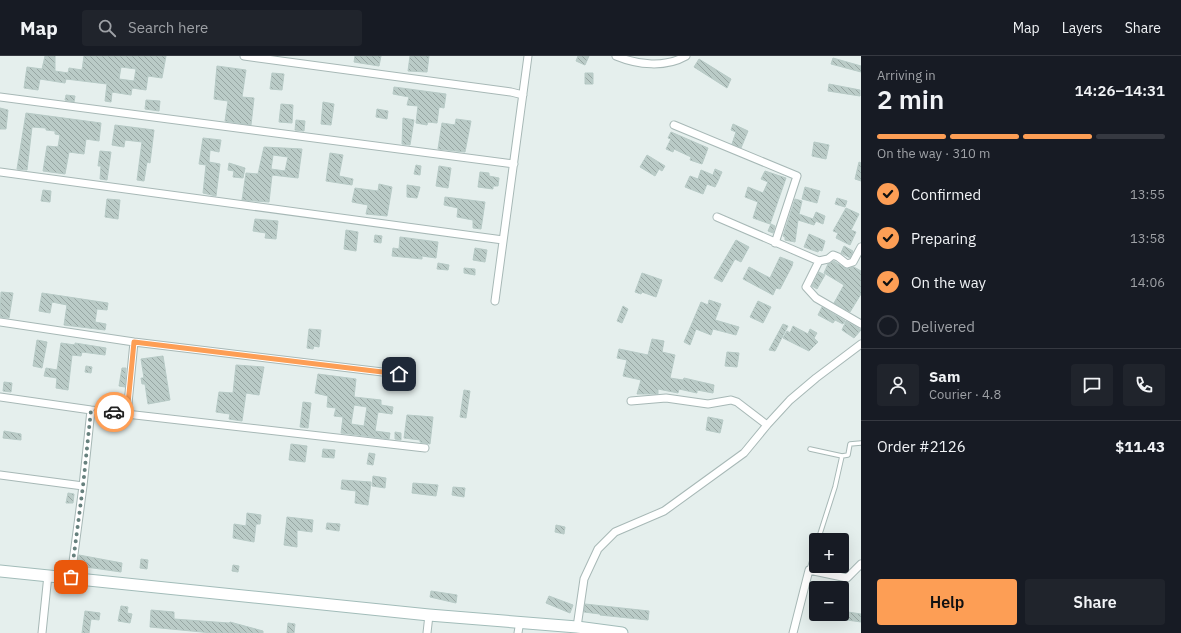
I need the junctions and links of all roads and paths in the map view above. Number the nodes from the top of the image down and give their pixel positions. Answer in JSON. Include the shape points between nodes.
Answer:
{"nodes":[{"id":1,"x":244,"y":56,"type":"edge"},
{"id":2,"x":528,"y":56,"type":"edge"},
{"id":3,"x":616,"y":56,"type":"edge"},
{"id":4,"x":686,"y":56,"type":"edge"},
{"id":5,"x":523,"y":95,"type":"junction"},
{"id":6,"x":0,"y":96,"type":"edge"},
{"id":7,"x":674,"y":125,"type":"dead end"},
{"id":8,"x":514,"y":164,"type":"junction"},
{"id":9,"x":0,"y":172,"type":"edge"},
{"id":10,"x":717,"y":217,"type":"dead end"},
{"id":11,"x":503,"y":240,"type":"junction"},
{"id":12,"x":775,"y":243,"type":"junction"},
{"id":13,"x":861,"y":247,"type":"edge"},
{"id":14,"x":819,"y":261,"type":"junction"},
{"id":15,"x":495,"y":301,"type":"dead end"},
{"id":16,"x":0,"y":322,"type":"edge"},
{"id":17,"x":861,"y":324,"type":"edge"},
{"id":18,"x":134,"y":342,"type":"junction"},
{"id":19,"x":861,"y":344,"type":"edge"},
{"id":20,"x":399,"y":374,"type":"dead end"},
{"id":21,"x":0,"y":397,"type":"edge"},
{"id":22,"x":631,"y":401,"type":"dead end"},
{"id":23,"x":91,"y":410,"type":"junction"},
{"id":24,"x":127,"y":414,"type":"junction"},
{"id":25,"x":766,"y":425,"type":"junction"},
{"id":26,"x":861,"y":443,"type":"edge"},
{"id":27,"x":425,"y":448,"type":"dead end"},
{"id":28,"x":810,"y":449,"type":"dead end"},
{"id":29,"x":842,"y":456,"type":"junction"},
{"id":30,"x":0,"y":475,"type":"edge"},
{"id":31,"x":83,"y":486,"type":"junction"},
{"id":32,"x":820,"y":533,"type":"edge"},
{"id":33,"x":861,"y":564,"type":"edge"},
{"id":34,"x":809,"y":570,"type":"edge"},
{"id":35,"x":0,"y":571,"type":"edge"},
{"id":36,"x":823,"y":573,"type":"edge"},
{"id":37,"x":48,"y":575,"type":"junction"},
{"id":38,"x":71,"y":577,"type":"junction"},
{"id":39,"x":429,"y":615,"type":"junction"},
{"id":40,"x":520,"y":621,"type":"junction"},
{"id":41,"x":577,"y":627,"type":"junction"},
{"id":42,"x":42,"y":633,"type":"edge"},
{"id":43,"x":427,"y":633,"type":"edge"},
{"id":44,"x":518,"y":633,"type":"edge"},
{"id":45,"x":622,"y":633,"type":"edge"},
{"id":46,"x":793,"y":633,"type":"edge"}],
"edges":[{"from":1,"to":5,"type":"street"},
{"from":2,"to":5,"type":"street"},
{"from":3,"to":4,"type":"street","via":[[651,65],[678,61]]},
{"from":5,"to":8,"type":"street"},
{"from":6,"to":8,"type":"street"},
{"from":7,"to":12,"type":"street","via":[[797,176]]},
{"from":8,"to":11,"type":"street"},
{"from":9,"to":11,"type":"street"},
{"from":10,"to":12,"type":"street"},
{"from":11,"to":15,"type":"street"},
{"from":12,"to":14,"type":"street"},
{"from":13,"to":14,"type":"street","via":[[853,262],[847,264],[833,255]]},
{"from":14,"to":17,"type":"street","via":[[806,287],[808,291]]},
{"from":16,"to":18,"type":"street"},
{"from":18,"to":20,"type":"street"},
{"from":18,"to":24,"type":"street"},
{"from":19,"to":25,"type":"street","via":[[790,400]]},
{"from":21,"to":23,"type":"street"},
{"from":22,"to":25,"type":"street","via":[[666,398],[708,404],[731,400]]},
{"from":23,"to":24,"type":"street"},
{"from":23,"to":31,"type":"street"},
{"from":24,"to":27,"type":"street"},
{"from":25,"to":41,"type":"street","via":[[744,454],[664,511],[615,532],[598,550],[584,579]]},
{"from":26,"to":29,"type":"lane","via":[[850,444],[848,455]]},
{"from":28,"to":29,"type":"lane"},
{"from":29,"to":32,"type":"lane"},
{"from":30,"to":31,"type":"street"},
{"from":31,"to":38,"type":"street"},
{"from":33,"to":36,"type":"street","via":[[847,578]]},
{"from":34,"to":46,"type":"street"},
{"from":35,"to":37,"type":"main road"},
{"from":37,"to":38,"type":"main road"},
{"from":37,"to":42,"type":"street"},
{"from":38,"to":39,"type":"main road"},
{"from":39,"to":40,"type":"main road"},
{"from":39,"to":43,"type":"street"},
{"from":40,"to":41,"type":"main road"},
{"from":40,"to":44,"type":"street"},
{"from":41,"to":45,"type":"main road"}]}
